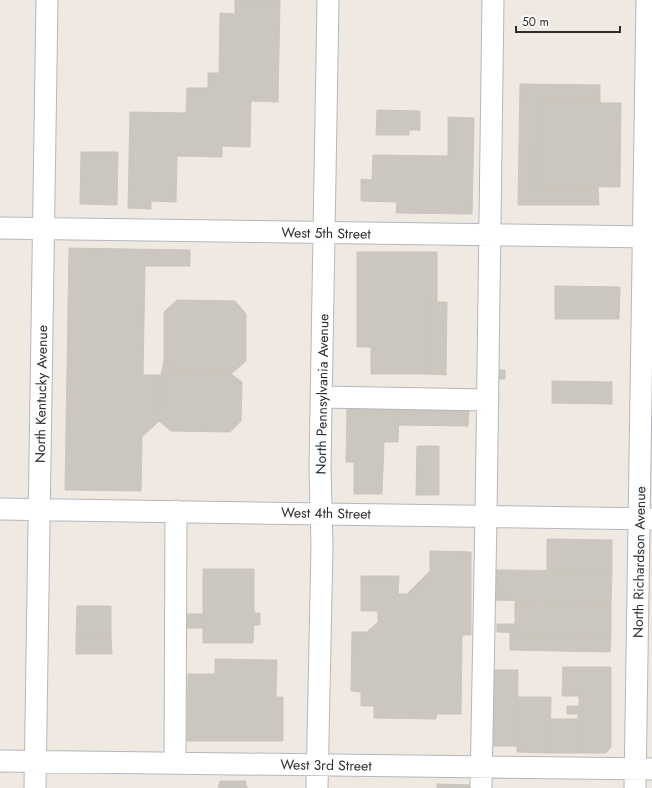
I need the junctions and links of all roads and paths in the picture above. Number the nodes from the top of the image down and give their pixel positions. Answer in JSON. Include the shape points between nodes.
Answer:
{"nodes":[{"id":1,"x":46,"y":0,"type":"edge"},
{"id":2,"x":328,"y":0,"type":"edge"},
{"id":3,"x":493,"y":0,"type":"edge"},
{"id":4,"x":647,"y":0,"type":"edge"},
{"id":5,"x":0,"y":228,"type":"edge"},
{"id":6,"x":44,"y":228,"type":"junction"},
{"id":7,"x":325,"y":232,"type":"junction"},
{"id":8,"x":490,"y":235,"type":"junction"},
{"id":9,"x":648,"y":237,"type":"edge"},
{"id":10,"x":322,"y":397,"type":"junction"},
{"id":11,"x":488,"y":400,"type":"junction"},
{"id":12,"x":0,"y":509,"type":"edge"},
{"id":13,"x":40,"y":509,"type":"junction"},
{"id":14,"x":176,"y":511,"type":"junction"},
{"id":15,"x":321,"y":513,"type":"junction"},
{"id":16,"x":486,"y":516,"type":"junction"},
{"id":17,"x":646,"y":519,"type":"edge"},
{"id":18,"x":0,"y":761,"type":"edge"},
{"id":19,"x":36,"y":761,"type":"junction"},
{"id":20,"x":175,"y":763,"type":"junction"},
{"id":21,"x":318,"y":765,"type":"junction"},
{"id":22,"x":481,"y":767,"type":"junction"},
{"id":23,"x":641,"y":775,"type":"edge"},
{"id":24,"x":35,"y":788,"type":"edge"},
{"id":25,"x":317,"y":788,"type":"edge"},
{"id":26,"x":481,"y":788,"type":"edge"}],
"edges":[{"from":1,"to":6,"type":"street","name":"North Kentucky Avenue"},
{"from":2,"to":7,"type":"street","name":"North Pennsylvania Avenue"},
{"from":3,"to":8,"type":"street"},
{"from":4,"to":9,"type":"street","name":"North Richardson Avenue"},
{"from":5,"to":6,"type":"street","name":"West 5th Street"},
{"from":6,"to":7,"type":"street","name":"West 5th Street"},
{"from":6,"to":13,"type":"street","name":"North Kentucky Avenue"},
{"from":7,"to":8,"type":"street","name":"West 5th Street"},
{"from":7,"to":10,"type":"street","name":"North Pennsylvania Avenue"},
{"from":8,"to":9,"type":"street","name":"West 5th Street"},
{"from":8,"to":11,"type":"street"},
{"from":9,"to":17,"type":"street","name":"North Richardson Avenue"},
{"from":10,"to":11,"type":"street"},
{"from":10,"to":15,"type":"street","name":"North Pennsylvania Avenue"},
{"from":11,"to":16,"type":"street"},
{"from":12,"to":13,"type":"street","name":"West 4th Street"},
{"from":13,"to":14,"type":"street","name":"West 4th Street"},
{"from":13,"to":19,"type":"street","name":"North Kentucky Avenue"},
{"from":14,"to":15,"type":"street","name":"West 4th Street"},
{"from":14,"to":20,"type":"street"},
{"from":15,"to":16,"type":"street","name":"West 4th Street"},
{"from":15,"to":21,"type":"street","name":"North Pennsylvania Avenue"},
{"from":16,"to":17,"type":"street","name":"West 4th Street"},
{"from":16,"to":22,"type":"street"},
{"from":17,"to":23,"type":"street","name":"North Richardson Avenue"},
{"from":18,"to":19,"type":"street","name":"West 3rd Street"},
{"from":19,"to":20,"type":"street","name":"West 3rd Street"},
{"from":19,"to":24,"type":"street","name":"North Kentucky Avenue"},
{"from":20,"to":21,"type":"street","name":"West 3rd Street"},
{"from":21,"to":22,"type":"street","name":"West 3rd Street"},
{"from":21,"to":25,"type":"street","name":"North Pennsylvania Avenue"},
{"from":22,"to":23,"type":"street","name":"West 3rd Street"},
{"from":22,"to":26,"type":"street"}]}
